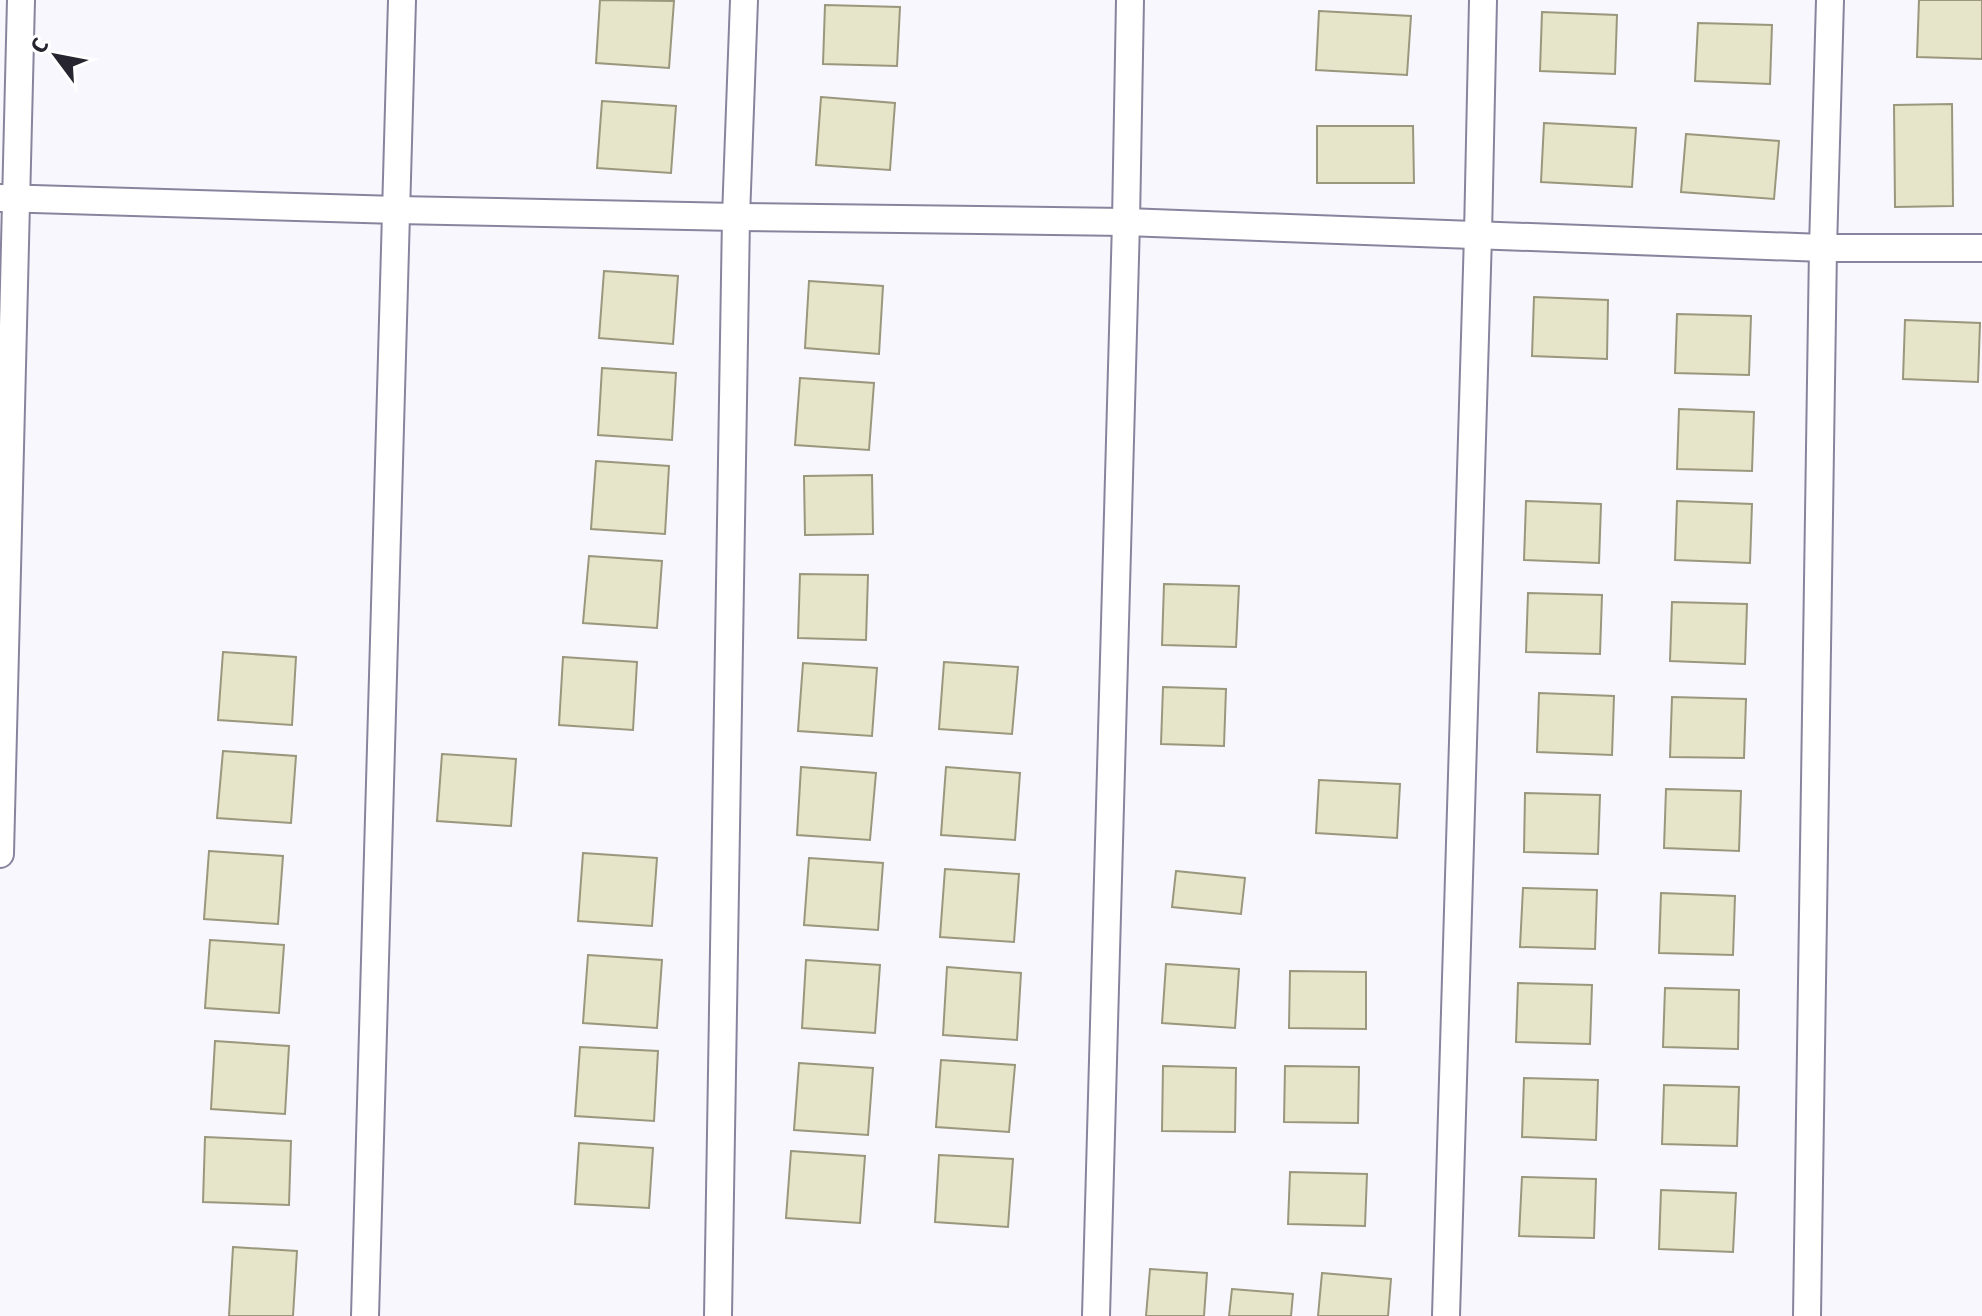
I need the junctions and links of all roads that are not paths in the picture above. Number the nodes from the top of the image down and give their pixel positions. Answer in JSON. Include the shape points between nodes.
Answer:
{"nodes":[{"id":1,"x":21,"y":0,"type":"edge"},
{"id":2,"x":402,"y":0,"type":"edge"},
{"id":3,"x":744,"y":0,"type":"edge"},
{"id":4,"x":1130,"y":0,"type":"edge"},
{"id":5,"x":1483,"y":0,"type":"edge"},
{"id":6,"x":1830,"y":0,"type":"edge"},
{"id":7,"x":8,"y":198,"type":"edge"},
{"id":8,"x":397,"y":210,"type":"junction"},
{"id":9,"x":736,"y":217,"type":"junction"},
{"id":10,"x":1126,"y":222,"type":"junction"},
{"id":11,"x":1478,"y":235,"type":"junction"},
{"id":12,"x":1823,"y":248,"type":"junction"},
{"id":13,"x":1982,"y":248,"type":"edge"},
{"id":14,"x":0,"y":854,"type":"edge"},
{"id":15,"x":365,"y":1316,"type":"edge"},
{"id":16,"x":718,"y":1316,"type":"edge"},
{"id":17,"x":1096,"y":1316,"type":"edge"},
{"id":18,"x":1446,"y":1316,"type":"edge"},
{"id":19,"x":1807,"y":1316,"type":"edge"}],
"edges":[{"from":1,"to":7,"type":"street"},
{"from":2,"to":8,"type":"street"},
{"from":3,"to":9,"type":"street"},
{"from":4,"to":10,"type":"street"},
{"from":5,"to":11,"type":"street"},
{"from":6,"to":12,"type":"street"},
{"from":7,"to":8,"type":"street"},
{"from":7,"to":14,"type":"street"},
{"from":8,"to":9,"type":"street"},
{"from":8,"to":15,"type":"street"},
{"from":9,"to":10,"type":"street"},
{"from":9,"to":16,"type":"street"},
{"from":10,"to":11,"type":"street"},
{"from":10,"to":17,"type":"street"},
{"from":11,"to":12,"type":"street"},
{"from":11,"to":18,"type":"street"},
{"from":12,"to":13,"type":"street"},
{"from":12,"to":19,"type":"street"}]}
